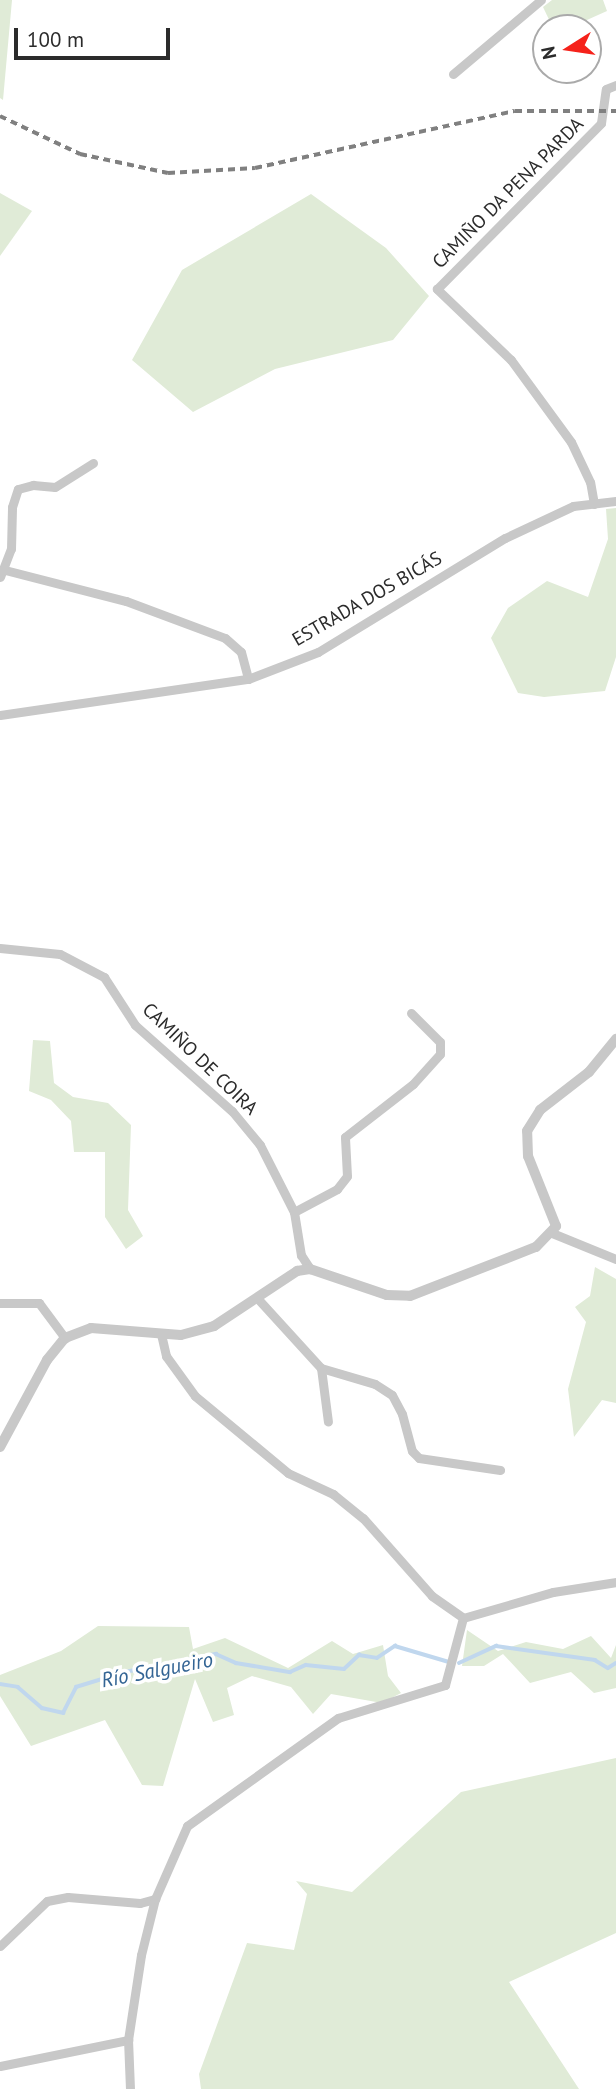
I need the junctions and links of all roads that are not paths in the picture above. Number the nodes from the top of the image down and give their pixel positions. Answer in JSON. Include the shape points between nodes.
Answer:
{"nodes":[{"id":1,"x":541,"y":0,"type":"edge"},
{"id":2,"x":453,"y":74,"type":"dead end"},
{"id":3,"x":616,"y":85,"type":"edge"},
{"id":4,"x":93,"y":463,"type":"dead end"},
{"id":5,"x":616,"y":501,"type":"edge"},
{"id":6,"x":594,"y":504,"type":"junction"},
{"id":7,"x":2,"y":573,"type":"edge"},
{"id":8,"x":248,"y":679,"type":"junction"},
{"id":9,"x":0,"y":715,"type":"edge"},
{"id":10,"x":0,"y":948,"type":"edge"},
{"id":11,"x":411,"y":1013,"type":"dead end"},
{"id":12,"x":616,"y":1039,"type":"edge"},
{"id":13,"x":294,"y":1212,"type":"junction"},
{"id":14,"x":552,"y":1233,"type":"junction"},
{"id":15,"x":616,"y":1259,"type":"edge"},
{"id":16,"x":310,"y":1269,"type":"junction"},
{"id":17,"x":258,"y":1299,"type":"junction"},
{"id":18,"x":0,"y":1303,"type":"edge"},
{"id":19,"x":161,"y":1334,"type":"junction"},
{"id":20,"x":65,"y":1338,"type":"junction"},
{"id":21,"x":321,"y":1368,"type":"junction"},
{"id":22,"x":328,"y":1422,"type":"dead end"},
{"id":23,"x":0,"y":1447,"type":"edge"},
{"id":24,"x":500,"y":1470,"type":"dead end"},
{"id":25,"x":616,"y":1582,"type":"edge"},
{"id":26,"x":463,"y":1618,"type":"junction"},
{"id":27,"x":155,"y":1899,"type":"junction"},
{"id":28,"x":0,"y":1946,"type":"edge"},
{"id":29,"x":128,"y":2040,"type":"junction"},
{"id":30,"x":0,"y":2066,"type":"edge"},
{"id":31,"x":130,"y":2089,"type":"edge"}],
"edges":[{"from":1,"to":2,"type":"street"},
{"from":3,"to":6,"type":"street","name":"CAMIÑO DA PENA PARDA","via":[[606,89],[601,123],[437,289],[511,360],[571,442],[590,482]]},
{"from":4,"to":7,"type":"street","via":[[55,487],[18,489]]},
{"from":5,"to":6,"type":"street","name":"ESTRADA DOS BICÁS"},
{"from":6,"to":8,"type":"street","name":"ESTRADA DOS BICÁS","via":[[573,506],[505,538],[318,652]]},
{"from":7,"to":8,"type":"street","via":[[126,601],[225,638],[241,652]]},
{"from":8,"to":9,"type":"street","name":"ESTRADA DOS BICÁS"},
{"from":10,"to":13,"type":"street","name":"CAMIÑO DE COIRA","via":[[60,954],[104,977],[135,1026],[232,1111],[261,1145]]},
{"from":11,"to":13,"type":"street","via":[[440,1042],[440,1054],[413,1084],[345,1137],[348,1177],[337,1189]]},
{"from":12,"to":14,"type":"street","via":[[589,1072],[540,1110],[527,1132],[528,1156],[556,1226]]},
{"from":13,"to":16,"type":"street","name":"CAMIÑO DE COIRA","via":[[302,1255]]},
{"from":14,"to":15,"type":"street"},
{"from":14,"to":16,"type":"street","via":[[517,1258],[410,1296],[387,1295]]},
{"from":16,"to":17,"type":"street","via":[[297,1271]]},
{"from":17,"to":19,"type":"street","via":[[214,1326],[181,1335]]},
{"from":17,"to":21,"type":"street"},
{"from":18,"to":20,"type":"street","via":[[39,1303]]},
{"from":19,"to":20,"type":"street","via":[[110,1326]]},
{"from":19,"to":26,"type":"street","via":[[166,1356],[195,1396],[288,1473],[333,1494],[363,1518],[432,1596]]},
{"from":20,"to":23,"type":"street","via":[[47,1360]]},
{"from":21,"to":22,"type":"street"},
{"from":21,"to":24,"type":"street","via":[[375,1384],[392,1395],[412,1451],[419,1458]]},
{"from":25,"to":26,"type":"street","via":[[553,1592]]},
{"from":26,"to":27,"type":"street","via":[[445,1685],[338,1718],[218,1802],[187,1826]]},
{"from":27,"to":28,"type":"street","via":[[140,1903],[68,1897],[47,1901]]},
{"from":27,"to":29,"type":"street"},
{"from":29,"to":30,"type":"street"},
{"from":29,"to":31,"type":"street"}]}
